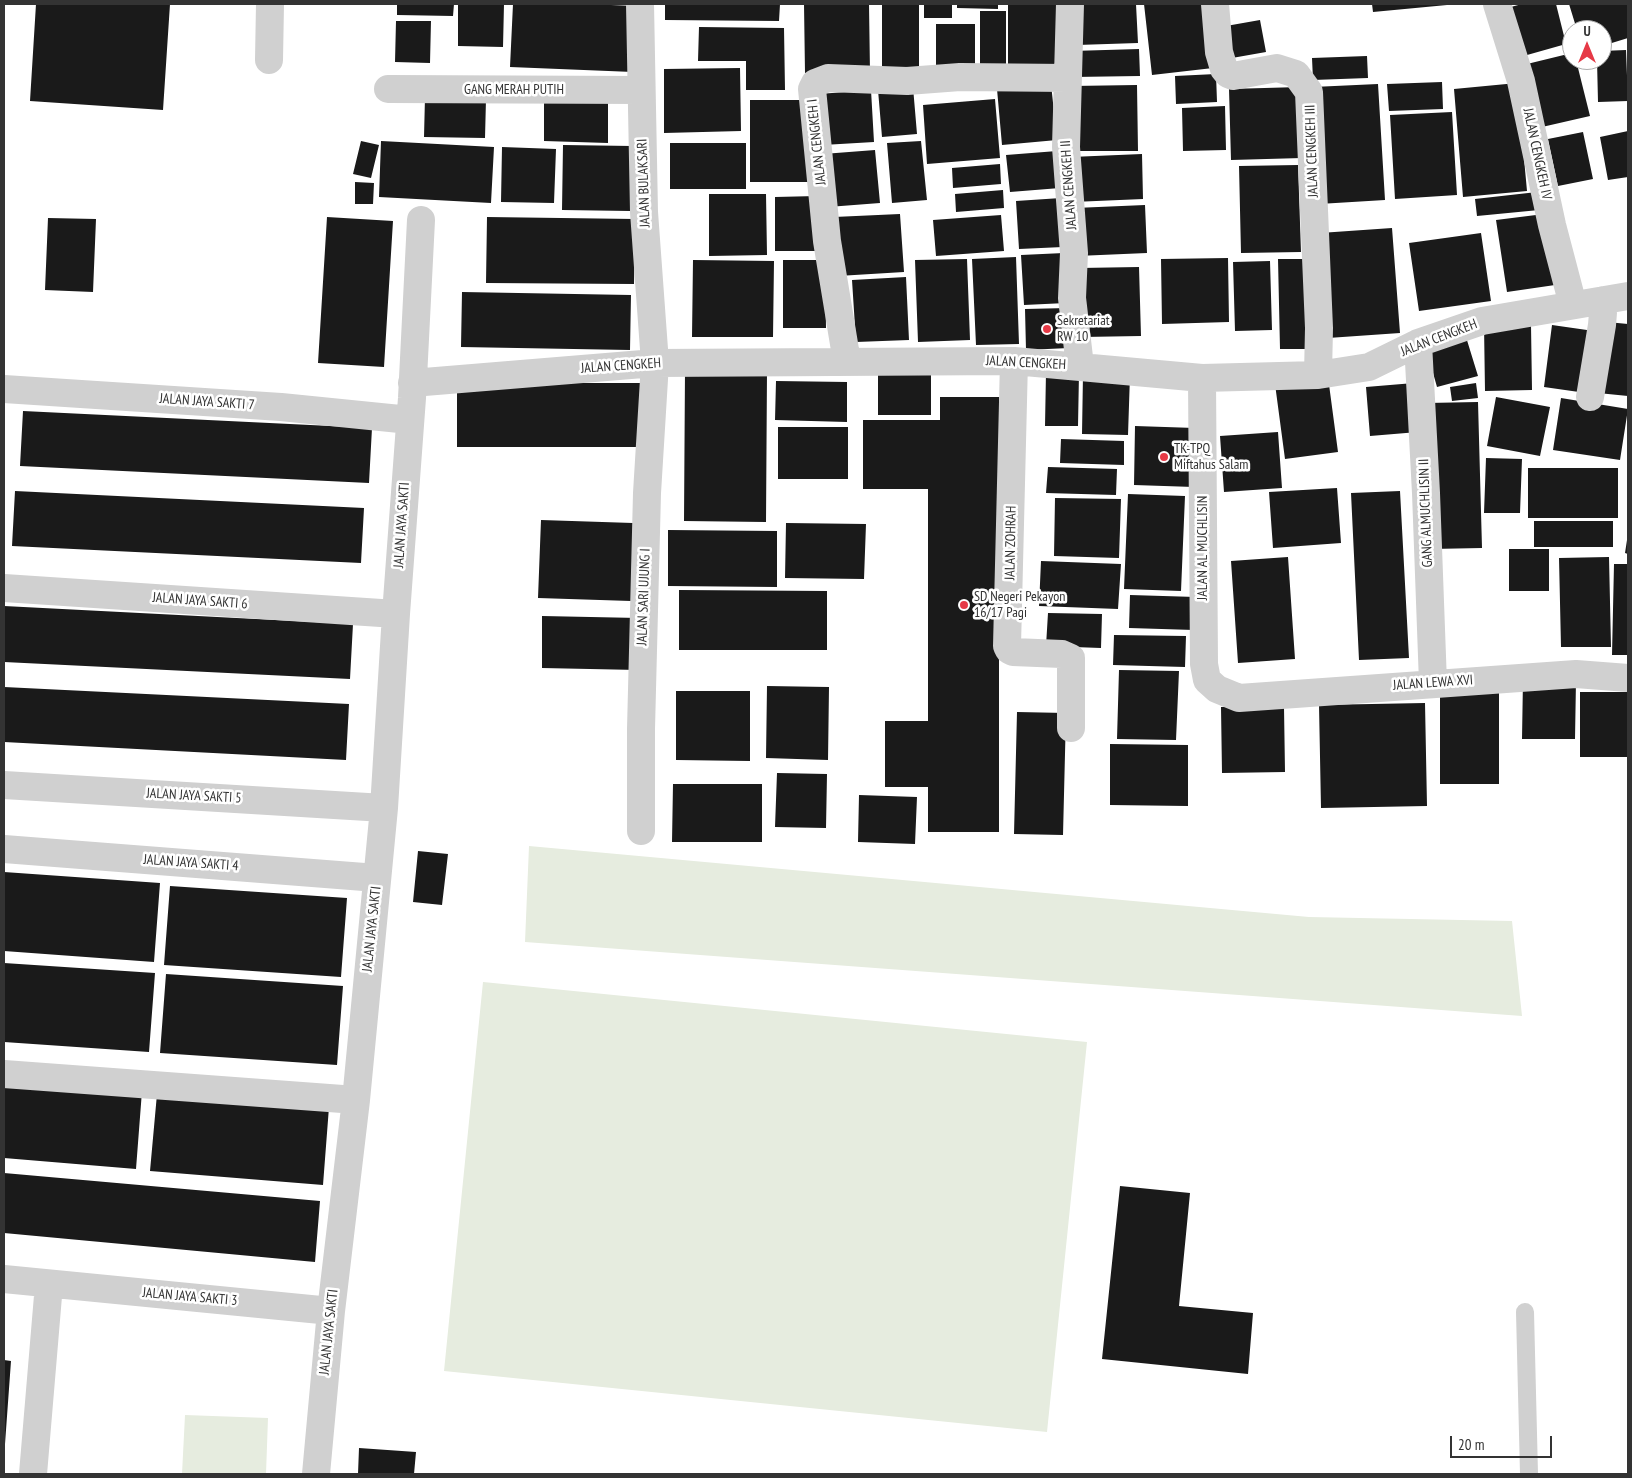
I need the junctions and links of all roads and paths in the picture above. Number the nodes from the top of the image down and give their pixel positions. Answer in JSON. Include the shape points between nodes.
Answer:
{"nodes":[{"id":1,"x":270,"y":4,"type":"edge"},
{"id":2,"x":640,"y":4,"type":"edge"},
{"id":3,"x":1070,"y":4,"type":"edge"},
{"id":4,"x":1216,"y":4,"type":"edge"},
{"id":5,"x":1497,"y":4,"type":"edge"},
{"id":6,"x":269,"y":60,"type":"dead end"},
{"id":7,"x":1067,"y":78,"type":"junction"},
{"id":8,"x":388,"y":89,"type":"dead end"},
{"id":9,"x":641,"y":90,"type":"junction"},
{"id":10,"x":421,"y":220,"type":"dead end"},
{"id":11,"x":1616,"y":298,"type":"edge"},
{"id":12,"x":1573,"y":305,"type":"junction"},
{"id":13,"x":1418,"y":343,"type":"junction"},
{"id":14,"x":1014,"y":361,"type":"junction"},
{"id":15,"x":847,"y":362,"type":"junction"},
{"id":16,"x":655,"y":363,"type":"junction"},
{"id":17,"x":1080,"y":366,"type":"junction"},
{"id":18,"x":1318,"y":375,"type":"junction"},
{"id":19,"x":1202,"y":378,"type":"junction"},
{"id":20,"x":412,"y":383,"type":"junction"},
{"id":21,"x":4,"y":389,"type":"edge"},
{"id":22,"x":1590,"y":397,"type":"dead end"},
{"id":23,"x":410,"y":420,"type":"junction"},
{"id":24,"x":4,"y":588,"type":"edge"},
{"id":25,"x":396,"y":614,"type":"junction"},
{"id":26,"x":1628,"y":678,"type":"edge"},
{"id":27,"x":1433,"y":683,"type":"junction"},
{"id":28,"x":1238,"y":698,"type":"joint"},
{"id":29,"x":1072,"y":728,"type":"dead end"},
{"id":30,"x":4,"y":785,"type":"edge"},
{"id":31,"x":384,"y":808,"type":"junction"},
{"id":32,"x":642,"y":831,"type":"dead end"},
{"id":33,"x":4,"y":849,"type":"edge"},
{"id":34,"x":377,"y":878,"type":"junction"},
{"id":35,"x":4,"y":1074,"type":"edge"},
{"id":36,"x":356,"y":1100,"type":"junction"},
{"id":37,"x":4,"y":1280,"type":"edge"},
{"id":38,"x":50,"y":1284,"type":"junction"},
{"id":39,"x":331,"y":1311,"type":"junction"},
{"id":40,"x":1525,"y":1312,"type":"dead end"},
{"id":41,"x":33,"y":1474,"type":"edge"},
{"id":42,"x":316,"y":1474,"type":"edge"},
{"id":43,"x":1529,"y":1474,"type":"edge"}],
"edges":[{"from":1,"to":6,"type":"street"},
{"from":2,"to":9,"type":"street","name":"JALAN BULAKSARI"},
{"from":3,"to":7,"type":"street","name":"JALAN CENGKEH II"},
{"from":4,"to":18,"type":"street","name":"JALAN CENGKEH III","via":[[1219,52],[1228,74],[1233,76],[1277,68],[1296,74],[1309,92]]},
{"from":5,"to":12,"type":"street","name":"JALAN CENGKEH IV","via":[[1521,81]]},
{"from":7,"to":15,"type":"street","name":"JALAN CENGKEH I","via":[[960,77],[907,81],[828,78],[815,83],[812,89],[827,242]]},
{"from":7,"to":17,"type":"street","name":"JALAN CENGKEH II","via":[[1066,147],[1074,253],[1072,298]]},
{"from":8,"to":9,"type":"street","name":"GANG MERAH PUTIH"},
{"from":9,"to":16,"type":"street","name":"JALAN BULAKSARI","via":[[644,212]]},
{"from":10,"to":20,"type":"street","name":"JALAN JAYA SAKTI"},
{"from":11,"to":12,"type":"street","name":"JALAN CENGKEH"},
{"from":11,"to":22,"type":"street","via":[[1602,325]]},
{"from":12,"to":13,"type":"street","name":"JALAN CENGKEH","via":[[1482,321]]},
{"from":13,"to":18,"type":"street","name":"JALAN CENGKEH","via":[[1369,368]]},
{"from":13,"to":27,"type":"street","name":"GANG ALMUCHLISIN II"},
{"from":14,"to":15,"type":"street","name":"JALAN CENGKEH"},
{"from":14,"to":17,"type":"street","name":"JALAN CENGKEH"},
{"from":14,"to":29,"type":"street","name":"JALAN ZOHRAH","via":[[1007,646],[1013,652],[1062,654],[1072,658]]},
{"from":15,"to":16,"type":"street","name":"JALAN CENGKEH"},
{"from":16,"to":20,"type":"street","name":"JALAN CENGKEH"},
{"from":16,"to":32,"type":"street","name":"JALAN SARI UJUNG I","via":[[646,523]]},
{"from":17,"to":19,"type":"street","name":"JALAN CENGKEH"},
{"from":18,"to":19,"type":"street","name":"JALAN CENGKEH"},
{"from":19,"to":28,"type":"street","name":"JALAN AL MUCHLISIN","via":[[1204,664],[1207,680]]},
{"from":20,"to":23,"type":"street","name":"JALAN JAYA SAKTI"},
{"from":21,"to":23,"type":"street","name":"JALAN JAYA SAKTI 7","via":[[262,406]]},
{"from":23,"to":25,"type":"street","name":"JALAN JAYA SAKTI"},
{"from":24,"to":25,"type":"street","name":"JALAN JAYA SAKTI 6"},
{"from":25,"to":31,"type":"street","name":"JALAN JAYA SAKTI"},
{"from":26,"to":27,"type":"street","name":"JALAN LEWA XVI","via":[[1576,674]]},
{"from":27,"to":28,"type":"street","name":"JALAN LEWA XVI"},
{"from":30,"to":31,"type":"street","name":"JALAN JAYA SAKTI 5"},
{"from":31,"to":34,"type":"street","name":"JALAN JAYA SAKTI"},
{"from":33,"to":34,"type":"street","name":"JALAN JAYA SAKTI 4"},
{"from":34,"to":36,"type":"street","name":"JALAN JAYA SAKTI"},
{"from":35,"to":36,"type":"street"},
{"from":36,"to":39,"type":"street","name":"JALAN JAYA SAKTI"},
{"from":37,"to":38,"type":"street","name":"JALAN JAYA SAKTI 3"},
{"from":38,"to":39,"type":"street","name":"JALAN JAYA SAKTI 3"},
{"from":38,"to":41,"type":"street"},
{"from":39,"to":42,"type":"street","name":"JALAN JAYA SAKTI"},
{"from":40,"to":43,"type":"lane"}]}
